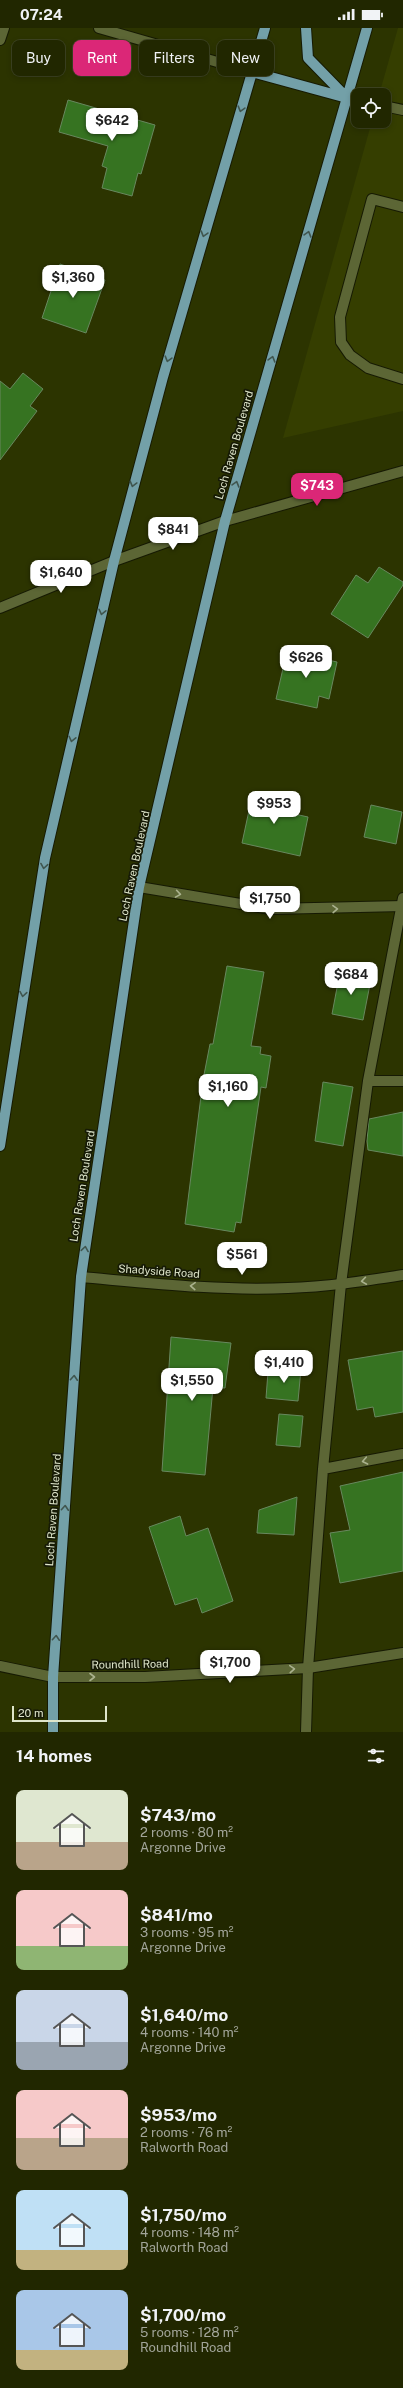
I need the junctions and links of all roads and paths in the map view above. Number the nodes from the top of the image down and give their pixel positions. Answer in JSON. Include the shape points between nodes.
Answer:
{"nodes":[{"id":1,"x":4,"y":28,"type":"edge"},
{"id":2,"x":98,"y":28,"type":"edge"},
{"id":3,"x":265,"y":28,"type":"edge"},
{"id":4,"x":306,"y":28,"type":"edge"},
{"id":5,"x":367,"y":28,"type":"edge"},
{"id":6,"x":0,"y":40,"type":"edge"},
{"id":7,"x":261,"y":40,"type":"edge"},
{"id":8,"x":217,"y":62,"type":"edge"},
{"id":9,"x":251,"y":76,"type":"edge"},
{"id":10,"x":267,"y":76,"type":"edge"},
{"id":11,"x":347,"y":98,"type":"junction"},
{"id":12,"x":351,"y":99,"type":"edge"},
{"id":13,"x":391,"y":107,"type":"edge"},
{"id":14,"x":403,"y":110,"type":"edge"},
{"id":15,"x":403,"y":207,"type":"edge"},
{"id":16,"x":403,"y":379,"type":"edge"},
{"id":17,"x":403,"y":471,"type":"edge"},
{"id":18,"x":225,"y":521,"type":"junction"},
{"id":19,"x":114,"y":561,"type":"junction"},
{"id":20,"x":0,"y":608,"type":"edge"},
{"id":21,"x":139,"y":888,"type":"junction"},
{"id":22,"x":402,"y":904,"type":"edge"},
{"id":23,"x":368,"y":1081,"type":"junction"},
{"id":24,"x":403,"y":1081,"type":"edge"},
{"id":25,"x":0,"y":1146,"type":"edge"},
{"id":26,"x":403,"y":1275,"type":"edge"},
{"id":27,"x":81,"y":1277,"type":"junction"},
{"id":28,"x":341,"y":1284,"type":"junction"},
{"id":29,"x":403,"y":1454,"type":"edge"},
{"id":30,"x":323,"y":1469,"type":"junction"},
{"id":31,"x":403,"y":1653,"type":"edge"},
{"id":32,"x":0,"y":1666,"type":"edge"},
{"id":33,"x":308,"y":1668,"type":"junction"},
{"id":34,"x":53,"y":1676,"type":"junction"},
{"id":35,"x":53,"y":1732,"type":"edge"},
{"id":36,"x":306,"y":1732,"type":"edge"}],
"edges":[{"from":1,"to":6,"type":"street"},
{"from":2,"to":8,"type":"street"},
{"from":3,"to":7,"type":"main road"},
{"from":4,"to":11,"type":"main road","via":[[308,58]]},
{"from":5,"to":11,"type":"main road","name":"Loch Raven Boulevard"},
{"from":9,"to":19,"type":"main road","one_way":true,"via":[[163,376]]},
{"from":10,"to":11,"type":"main road"},
{"from":11,"to":12,"type":"street"},
{"from":18,"to":11,"type":"main road","name":"Loch Raven Boulevard","one_way":true},
{"from":13,"to":14,"type":"street"},
{"from":15,"to":16,"type":"street","via":[[372,199],[340,317],[341,342],[350,355],[368,368]]},
{"from":17,"to":18,"type":"street"},
{"from":18,"to":19,"type":"street"},
{"from":18,"to":21,"type":"main road","name":"Loch Raven Boulevard"},
{"from":19,"to":20,"type":"street"},
{"from":19,"to":25,"type":"main road","one_way":true,"via":[[45,858]]},
{"from":21,"to":22,"type":"street","one_way":true,"via":[[271,909]]},
{"from":27,"to":21,"type":"main road","name":"Loch Raven Boulevard","one_way":true},
{"from":22,"to":23,"type":"street"},
{"from":23,"to":24,"type":"street"},
{"from":23,"to":28,"type":"street"},
{"from":26,"to":28,"type":"street","name":"Shadyside Road","one_way":true},
{"from":28,"to":27,"type":"street","name":"Shadyside Road","one_way":true,"via":[[287,1288],[193,1286]]},
{"from":34,"to":27,"type":"main road","name":"Loch Raven Boulevard","one_way":true},
{"from":28,"to":30,"type":"street"},
{"from":29,"to":30,"type":"street","one_way":true},
{"from":30,"to":33,"type":"street"},
{"from":31,"to":33,"type":"street","name":"Roundhill Road"},
{"from":32,"to":34,"type":"street","name":"Roundhill Road"},
{"from":34,"to":33,"type":"street","name":"Roundhill Road","one_way":true,"via":[[145,1677]]},
{"from":33,"to":36,"type":"street"},
{"from":34,"to":35,"type":"main road","name":"Loch Raven Boulevard"}]}
